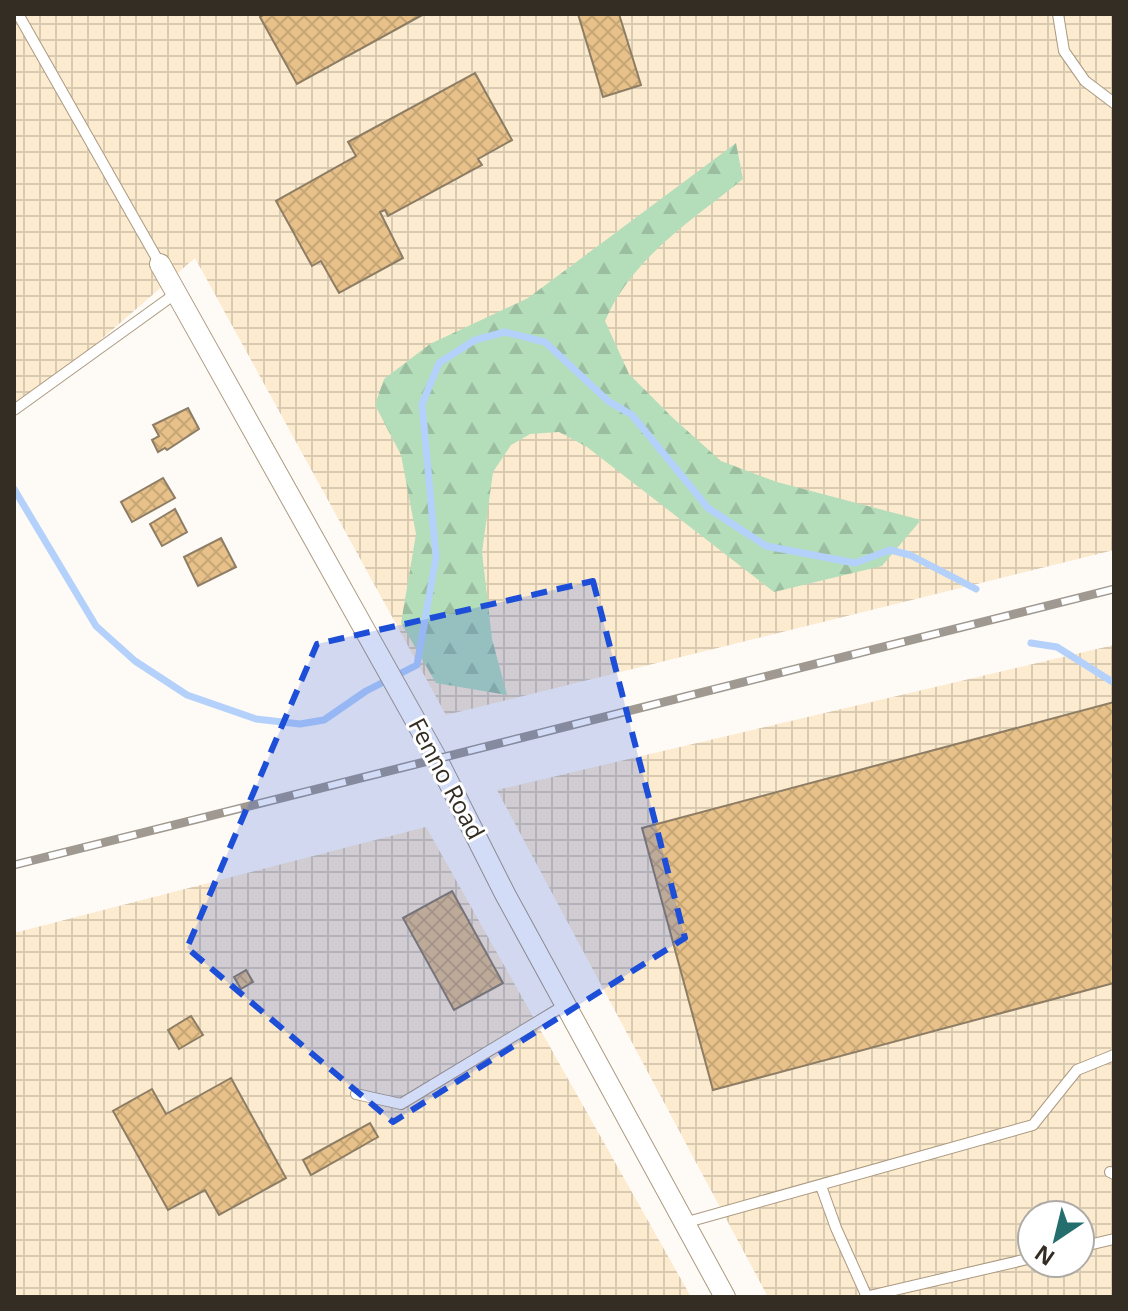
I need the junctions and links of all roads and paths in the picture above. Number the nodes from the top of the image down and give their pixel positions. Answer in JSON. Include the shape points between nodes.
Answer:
{"nodes":[{"id":1,"x":18,"y":14,"type":"edge"},
{"id":2,"x":1058,"y":14,"type":"edge"},
{"id":3,"x":1114,"y":103,"type":"edge"},
{"id":4,"x":160,"y":264,"type":"joint"},
{"id":5,"x":175,"y":294,"type":"junction"},
{"id":6,"x":14,"y":410,"type":"edge"},
{"id":7,"x":565,"y":1005,"type":"junction"},
{"id":8,"x":1114,"y":1055,"type":"edge"},
{"id":9,"x":356,"y":1094,"type":"dead end"},
{"id":10,"x":821,"y":1186,"type":"junction"},
{"id":11,"x":684,"y":1223,"type":"junction"},
{"id":12,"x":1016,"y":1262,"type":"edge"},
{"id":13,"x":725,"y":1297,"type":"edge"},
{"id":14,"x":866,"y":1297,"type":"edge"}],
"edges":[{"from":1,"to":4,"type":"lane"},
{"from":2,"to":3,"type":"lane","via":[[1064,51],[1085,81]]},
{"from":4,"to":5,"type":"street","name":"Fenno Road"},
{"from":5,"to":6,"type":"lane"},
{"from":5,"to":7,"type":"street","name":"Fenno Road","via":[[437,759]]},
{"from":7,"to":9,"type":"lane","via":[[401,1104]]},
{"from":7,"to":11,"type":"street","name":"Fenno Road"},
{"from":8,"to":10,"type":"lane","via":[[1077,1070],[1033,1125]]},
{"from":10,"to":11,"type":"lane"},
{"from":10,"to":14,"type":"lane"},
{"from":11,"to":13,"type":"street","name":"Fenno Road"},
{"from":12,"to":14,"type":"lane"}]}
